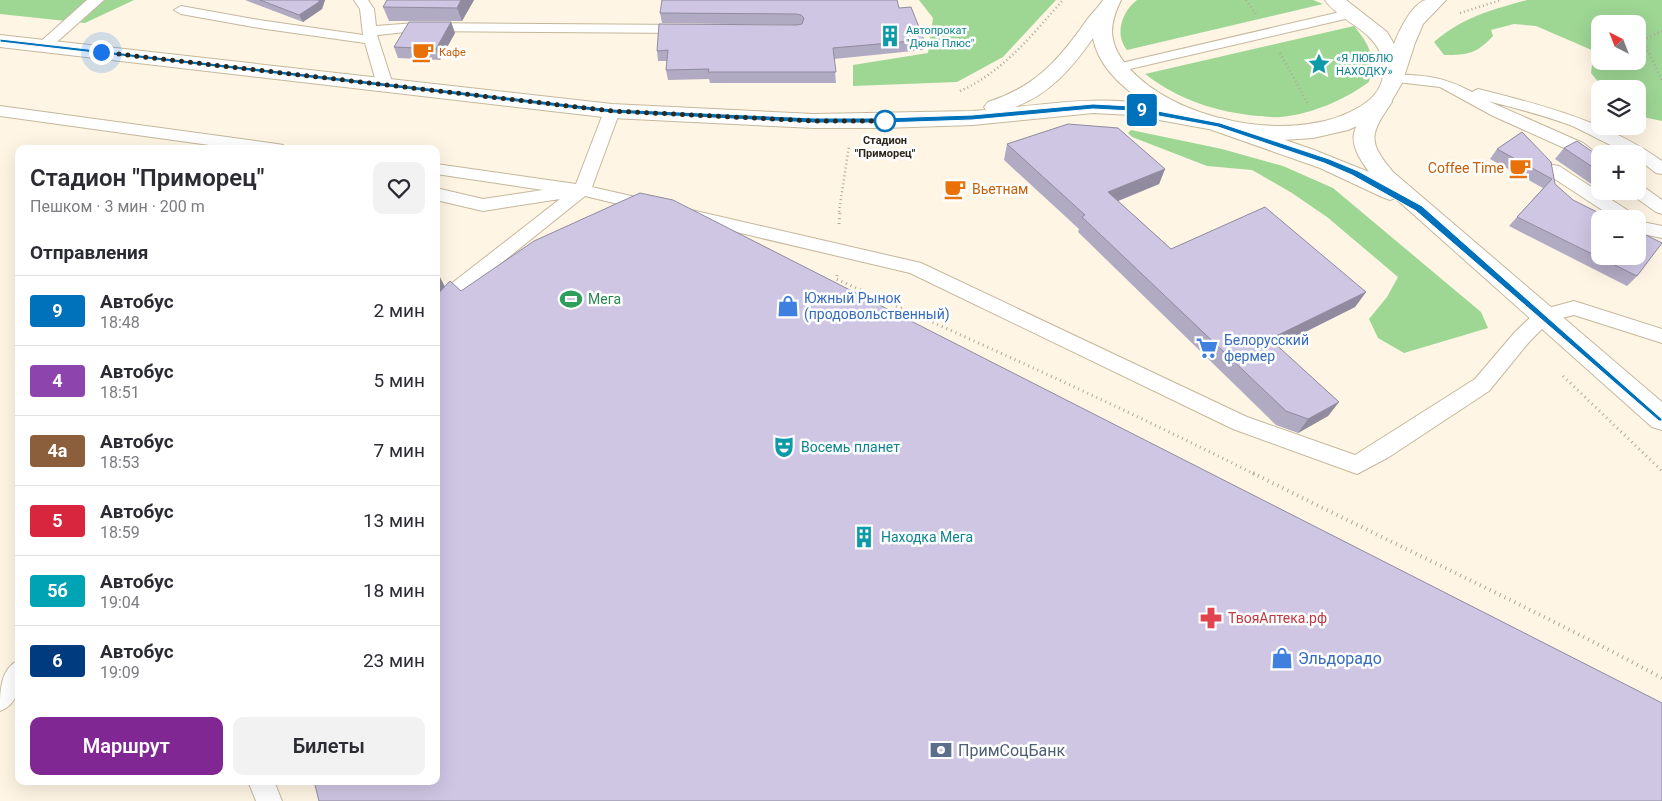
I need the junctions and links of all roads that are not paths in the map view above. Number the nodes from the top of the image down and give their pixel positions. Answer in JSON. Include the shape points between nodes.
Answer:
{"nodes":[{"id":1,"x":361,"y":0,"type":"edge"},
{"id":2,"x":1111,"y":0,"type":"edge"},
{"id":3,"x":1334,"y":0,"type":"edge"},
{"id":4,"x":1437,"y":0,"type":"edge"},
{"id":5,"x":88,"y":2,"type":"edge"},
{"id":6,"x":181,"y":10,"type":"dead end"},
{"id":7,"x":1353,"y":14,"type":"junction"},
{"id":8,"x":699,"y":29,"type":"edge"},
{"id":9,"x":370,"y":35,"type":"junction"},
{"id":10,"x":0,"y":41,"type":"edge"},
{"id":11,"x":44,"y":46,"type":"junction"},
{"id":12,"x":1117,"y":68,"type":"junction"},
{"id":13,"x":1394,"y":78,"type":"junction"},
{"id":14,"x":386,"y":85,"type":"junction"},
{"id":15,"x":1455,"y":89,"type":"junction"},
{"id":16,"x":1382,"y":102,"type":"junction"},
{"id":17,"x":0,"y":111,"type":"edge"},
{"id":18,"x":612,"y":111,"type":"junction"},
{"id":19,"x":1498,"y":113,"type":"junction"},
{"id":20,"x":919,"y":119,"type":"junction"},
{"id":21,"x":1220,"y":125,"type":"junction"},
{"id":22,"x":1526,"y":141,"type":"edge"},
{"id":23,"x":248,"y":145,"type":"edge"},
{"id":24,"x":1591,"y":158,"type":"edge"},
{"id":25,"x":1662,"y":169,"type":"edge"},
{"id":26,"x":440,"y":170,"type":"edge"},
{"id":27,"x":582,"y":190,"type":"junction"},
{"id":28,"x":1560,"y":194,"type":"edge"},
{"id":29,"x":440,"y":195,"type":"edge"},
{"id":30,"x":1646,"y":197,"type":"edge"},
{"id":31,"x":1419,"y":208,"type":"junction"},
{"id":32,"x":1662,"y":208,"type":"edge"},
{"id":33,"x":1614,"y":210,"type":"edge"},
{"id":34,"x":1646,"y":228,"type":"edge"},
{"id":35,"x":1662,"y":232,"type":"edge"},
{"id":36,"x":440,"y":306,"type":"edge"},
{"id":37,"x":1544,"y":316,"type":"junction"},
{"id":38,"x":1659,"y":336,"type":"edge"},
{"id":39,"x":1662,"y":419,"type":"edge"},
{"id":40,"x":15,"y":678,"type":"edge"},
{"id":41,"x":0,"y":699,"type":"edge"},
{"id":42,"x":263,"y":785,"type":"edge"},
{"id":43,"x":269,"y":801,"type":"edge"}],
"edges":[{"from":1,"to":9,"type":"lane","via":[[367,9]]},
{"from":2,"to":12,"type":"main road","via":[[1101,22],[1103,45]]},
{"from":2,"to":20,"type":"main road","via":[[1058,69],[1038,87],[1016,100],[987,110]]},
{"from":3,"to":7,"type":"main road"},
{"from":4,"to":13,"type":"main road","via":[[1414,24]]},
{"from":5,"to":11,"type":"lane"},
{"from":6,"to":9,"type":"lane","via":[[259,24]]},
{"from":7,"to":12,"type":"lane"},
{"from":7,"to":13,"type":"main road","via":[[1380,36],[1392,57]]},
{"from":8,"to":9,"type":"lane","via":[[416,28]]},
{"from":9,"to":14,"type":"lane"},
{"from":10,"to":11,"type":"main road"},
{"from":11,"to":14,"type":"main road"},
{"from":12,"to":21,"type":"main road","via":[[1143,92],[1177,111]]},
{"from":13,"to":15,"type":"lane","via":[[1427,80]]},
{"from":13,"to":16,"type":"main road"},
{"from":14,"to":18,"type":"main road"},
{"from":15,"to":19,"type":"lane"},
{"from":15,"to":25,"type":"lane","via":[[1528,106],[1585,125],[1620,142]]},
{"from":16,"to":21,"type":"main road","via":[[1352,121],[1301,132],[1268,133]]},
{"from":16,"to":31,"type":"main road","via":[[1364,130],[1362,143],[1367,156],[1384,177]]},
{"from":17,"to":23,"type":"lane"},
{"from":18,"to":20,"type":"main road","via":[[814,121]]},
{"from":18,"to":27,"type":"lane"},
{"from":19,"to":22,"type":"lane"},
{"from":19,"to":24,"type":"lane","via":[[1566,142]]},
{"from":20,"to":21,"type":"main road","via":[[972,118],[1093,106],[1132,108]]},
{"from":21,"to":31,"type":"main road","via":[[1355,173]]},
{"from":26,"to":27,"type":"lane"},
{"from":27,"to":29,"type":"lane","via":[[483,205]]},
{"from":27,"to":36,"type":"lane"},
{"from":27,"to":37,"type":"lane","via":[[915,268],[1240,424],[1356,465],[1482,385]]},
{"from":28,"to":33,"type":"lane","via":[[1555,189],[1548,164]]},
{"from":30,"to":32,"type":"lane"},
{"from":31,"to":37,"type":"main road"},
{"from":34,"to":35,"type":"lane"},
{"from":37,"to":38,"type":"lane","via":[[1574,308]]},
{"from":37,"to":39,"type":"main road"},
{"from":40,"to":41,"type":"lane"},
{"from":42,"to":43,"type":"lane"}]}
